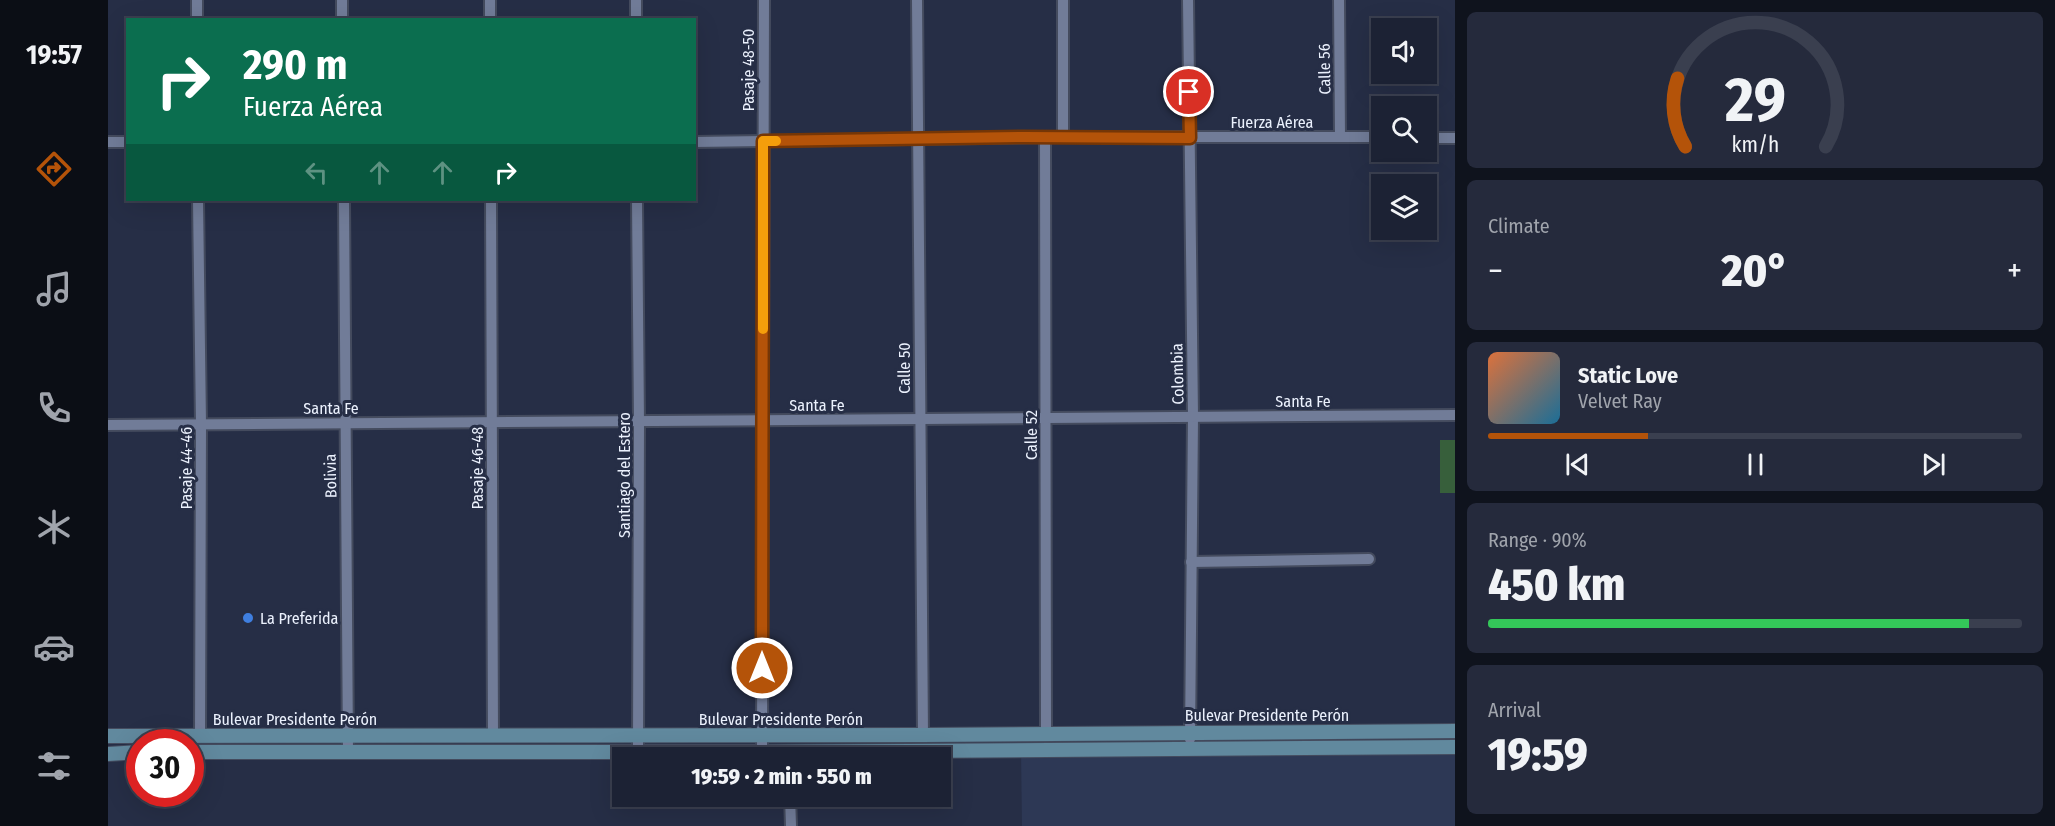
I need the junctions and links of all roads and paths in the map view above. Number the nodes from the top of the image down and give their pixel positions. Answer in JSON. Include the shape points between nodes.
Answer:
{"nodes":[{"id":1,"x":197,"y":0,"type":"edge"},
{"id":2,"x":342,"y":0,"type":"edge"},
{"id":3,"x":490,"y":0,"type":"edge"},
{"id":4,"x":636,"y":0,"type":"edge"},
{"id":5,"x":764,"y":0,"type":"edge"},
{"id":6,"x":917,"y":0,"type":"edge"},
{"id":7,"x":1063,"y":0,"type":"edge"},
{"id":8,"x":1188,"y":0,"type":"edge"},
{"id":9,"x":1339,"y":0,"type":"edge"},
{"id":10,"x":197,"y":18,"type":"edge"},
{"id":11,"x":342,"y":18,"type":"edge"},
{"id":12,"x":490,"y":18,"type":"edge"},
{"id":13,"x":636,"y":18,"type":"edge"},
{"id":14,"x":1045,"y":137,"type":"junction"},
{"id":15,"x":1064,"y":137,"type":"junction"},
{"id":16,"x":1340,"y":137,"type":"junction"},
{"id":17,"x":1371,"y":137,"type":"edge"},
{"id":18,"x":918,"y":138,"type":"junction"},
{"id":19,"x":1190,"y":138,"type":"junction"},
{"id":20,"x":1437,"y":138,"type":"edge"},
{"id":21,"x":1455,"y":138,"type":"edge"},
{"id":22,"x":696,"y":141,"type":"edge"},
{"id":23,"x":763,"y":141,"type":"junction"},
{"id":24,"x":108,"y":142,"type":"edge"},
{"id":25,"x":126,"y":142,"type":"edge"},
{"id":26,"x":198,"y":201,"type":"edge"},
{"id":27,"x":344,"y":201,"type":"edge"},
{"id":28,"x":491,"y":201,"type":"edge"},
{"id":29,"x":637,"y":201,"type":"edge"},
{"id":30,"x":1455,"y":415,"type":"edge"},
{"id":31,"x":1046,"y":417,"type":"junction"},
{"id":32,"x":1193,"y":417,"type":"junction"},
{"id":33,"x":920,"y":419,"type":"junction"},
{"id":34,"x":763,"y":420,"type":"junction"},
{"id":35,"x":492,"y":422,"type":"junction"},
{"id":36,"x":639,"y":422,"type":"junction"},
{"id":37,"x":344,"y":423,"type":"junction"},
{"id":38,"x":201,"y":424,"type":"junction"},
{"id":39,"x":108,"y":425,"type":"edge"},
{"id":40,"x":1369,"y":559,"type":"dead end"},
{"id":41,"x":1191,"y":562,"type":"junction"},
{"id":42,"x":200,"y":729,"type":"edge"},
{"id":43,"x":1455,"y":730,"type":"edge"},
{"id":44,"x":1190,"y":732,"type":"junction"},
{"id":45,"x":1046,"y":734,"type":"junction"},
{"id":46,"x":347,"y":735,"type":"junction"},
{"id":47,"x":790,"y":735,"type":"junction"},
{"id":48,"x":923,"y":735,"type":"junction"},
{"id":49,"x":108,"y":736,"type":"edge"},
{"id":50,"x":126,"y":736,"type":"edge"},
{"id":51,"x":204,"y":736,"type":"edge"},
{"id":52,"x":493,"y":736,"type":"junction"},
{"id":53,"x":638,"y":736,"type":"junction"},
{"id":54,"x":762,"y":736,"type":"junction"},
{"id":55,"x":638,"y":747,"type":"edge"},
{"id":56,"x":762,"y":747,"type":"edge"},
{"id":57,"x":789,"y":747,"type":"edge"},
{"id":58,"x":1455,"y":747,"type":"edge"},
{"id":59,"x":1189,"y":748,"type":"junction"},
{"id":60,"x":612,"y":751,"type":"edge"},
{"id":61,"x":204,"y":752,"type":"edge"},
{"id":62,"x":348,"y":752,"type":"junction"},
{"id":63,"x":951,"y":752,"type":"edge"},
{"id":64,"x":126,"y":753,"type":"edge"},
{"id":65,"x":108,"y":754,"type":"edge"},
{"id":66,"x":790,"y":807,"type":"edge"},
{"id":67,"x":791,"y":826,"type":"edge"}],
"edges":[{"from":1,"to":10,"type":"street"},
{"from":2,"to":11,"type":"street"},
{"from":3,"to":12,"type":"street"},
{"from":4,"to":13,"type":"street"},
{"from":5,"to":23,"type":"street","name":"Pasaje 48-50"},
{"from":6,"to":18,"type":"street","name":"Calle 50"},
{"from":7,"to":15,"type":"street"},
{"from":8,"to":19,"type":"street","name":"Colombia"},
{"from":9,"to":16,"type":"street","name":"Calle 56"},
{"from":14,"to":15,"type":"street","name":"Fuerza Aérea"},
{"from":14,"to":18,"type":"street","name":"Fuerza Aérea"},
{"from":14,"to":31,"type":"street","name":"Calle 52"},
{"from":15,"to":19,"type":"street","name":"Fuerza Aérea"},
{"from":16,"to":17,"type":"street","name":"Fuerza Aérea"},
{"from":16,"to":19,"type":"street","name":"Fuerza Aérea"},
{"from":18,"to":23,"type":"street","name":"Fuerza Aérea"},
{"from":18,"to":33,"type":"street","name":"Calle 50"},
{"from":19,"to":32,"type":"street","name":"Colombia"},
{"from":20,"to":21,"type":"street"},
{"from":22,"to":23,"type":"street","name":"Fuerza Aérea"},
{"from":23,"to":34,"type":"street","name":"Pasaje 48-50"},
{"from":24,"to":25,"type":"street"},
{"from":26,"to":38,"type":"street","name":"Pasaje 44-46"},
{"from":27,"to":37,"type":"street","name":"Bolivia"},
{"from":28,"to":35,"type":"street","name":"Pasaje 46-48"},
{"from":29,"to":36,"type":"street","name":"Santiago del Estero"},
{"from":30,"to":32,"type":"street","name":"Santa Fe"},
{"from":31,"to":32,"type":"street","name":"Santa Fe"},
{"from":31,"to":33,"type":"street","name":"Santa Fe"},
{"from":31,"to":45,"type":"street","name":"Calle 52"},
{"from":32,"to":41,"type":"street","name":"Colombia"},
{"from":33,"to":34,"type":"street","name":"Santa Fe"},
{"from":33,"to":48,"type":"street","name":"Calle 50"},
{"from":34,"to":36,"type":"street","name":"Santa Fe"},
{"from":34,"to":54,"type":"street","name":"Pasaje 48-50"},
{"from":35,"to":36,"type":"street","name":"Santa Fe"},
{"from":35,"to":37,"type":"street","name":"Santa Fe"},
{"from":35,"to":52,"type":"street","name":"Pasaje 46-48"},
{"from":36,"to":53,"type":"street","name":"Santiago del Estero"},
{"from":37,"to":38,"type":"street","name":"Santa Fe"},
{"from":37,"to":46,"type":"street","name":"Bolivia"},
{"from":38,"to":39,"type":"street","name":"Santa Fe"},
{"from":38,"to":42,"type":"street","name":"Pasaje 44-46"},
{"from":40,"to":41,"type":"street"},
{"from":41,"to":44,"type":"street","name":"Colombia"},
{"from":43,"to":44,"type":"main road","name":"Bulevar Presidente Perón"},
{"from":44,"to":45,"type":"main road","name":"Bulevar Presidente Perón"},
{"from":44,"to":59,"type":"street","name":"Colombia"},
{"from":45,"to":48,"type":"main road","name":"Bulevar Presidente Perón"},
{"from":46,"to":51,"type":"main road","name":"Bulevar Presidente Perón"},
{"from":46,"to":52,"type":"main road","name":"Bulevar Presidente Perón"},
{"from":46,"to":62,"type":"street","name":"Bolivia"},
{"from":47,"to":48,"type":"main road","name":"Bulevar Presidente Perón"},
{"from":47,"to":54,"type":"main road","name":"Bulevar Presidente Perón"},
{"from":47,"to":57,"type":"street"},
{"from":49,"to":50,"type":"main road","name":"Bulevar Presidente Perón"},
{"from":52,"to":53,"type":"main road","name":"Bulevar Presidente Perón"},
{"from":53,"to":54,"type":"main road","name":"Bulevar Presidente Perón"},
{"from":53,"to":55,"type":"street","name":"Santiago del Estero"},
{"from":54,"to":56,"type":"street","name":"Pasaje 48-50"},
{"from":58,"to":59,"type":"main road","name":"Bulevar Presidente Perón"},
{"from":59,"to":63,"type":"main road","name":"Bulevar Presidente Perón"},
{"from":60,"to":62,"type":"main road","name":"Bulevar Presidente Perón"},
{"from":61,"to":62,"type":"main road","name":"Bulevar Presidente Perón"},
{"from":64,"to":65,"type":"main road"},
{"from":66,"to":67,"type":"street"}]}
